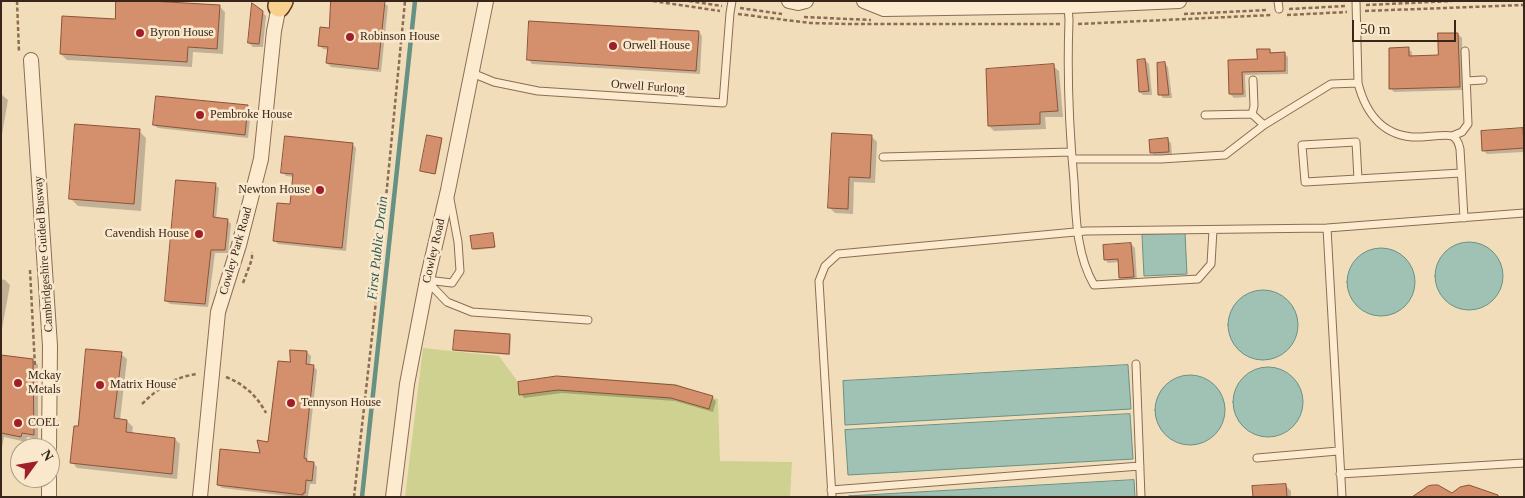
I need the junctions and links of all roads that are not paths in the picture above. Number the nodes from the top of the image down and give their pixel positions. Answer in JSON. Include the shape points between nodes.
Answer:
{"nodes":[{"id":1,"x":806,"y":1,"type":"edge"},
{"id":2,"x":864,"y":1,"type":"edge"},
{"id":3,"x":280,"y":3,"type":"edge"},
{"id":4,"x":484,"y":3,"type":"edge"},
{"id":5,"x":1356,"y":3,"type":"edge"},
{"id":6,"x":732,"y":4,"type":"edge"},
{"id":7,"x":1068,"y":6,"type":"junction"},
{"id":8,"x":789,"y":8,"type":"edge"},
{"id":9,"x":1179,"y":8,"type":"edge"},
{"id":10,"x":1466,"y":51,"type":"dead end"},
{"id":11,"x":32,"y":60,"type":"dead end"},
{"id":12,"x":472,"y":73,"type":"junction"},
{"id":13,"x":1253,"y":80,"type":"dead end"},
{"id":14,"x":1482,"y":80,"type":"dead end"},
{"id":15,"x":1466,"y":81,"type":"junction"},
{"id":16,"x":1358,"y":83,"type":"junction"},
{"id":17,"x":1252,"y":114,"type":"junction"},
{"id":18,"x":1205,"y":115,"type":"dead end"},
{"id":19,"x":1264,"y":125,"type":"junction"},
{"id":20,"x":1452,"y":136,"type":"junction"},
{"id":21,"x":1072,"y":156,"type":"junction"},
{"id":22,"x":883,"y":157,"type":"dead end"},
{"id":23,"x":1461,"y":174,"type":"junction"},
{"id":24,"x":1358,"y":179,"type":"junction"},
{"id":25,"x":448,"y":190,"type":"junction"},
{"id":26,"x":1524,"y":213,"type":"edge"},
{"id":27,"x":1464,"y":218,"type":"junction"},
{"id":28,"x":1327,"y":228,"type":"junction"},
{"id":29,"x":1212,"y":230,"type":"junction"},
{"id":30,"x":1078,"y":232,"type":"junction"},
{"id":31,"x":427,"y":280,"type":"junction"},
{"id":32,"x":588,"y":320,"type":"dead end"},
{"id":33,"x":1136,"y":364,"type":"dead end"},
{"id":34,"x":50,"y":438,"type":"edge"},
{"id":35,"x":1338,"y":451,"type":"junction"},
{"id":36,"x":1257,"y":458,"type":"dead end"},
{"id":37,"x":1524,"y":463,"type":"edge"},
{"id":38,"x":1140,"y":466,"type":"junction"},
{"id":39,"x":1340,"y":474,"type":"junction"},
{"id":40,"x":831,"y":494,"type":"edge"},
{"id":41,"x":200,"y":497,"type":"edge"},
{"id":42,"x":393,"y":497,"type":"edge"},
{"id":43,"x":1141,"y":497,"type":"edge"},
{"id":44,"x":1342,"y":497,"type":"edge"}],
"edges":[{"from":1,"to":8,"type":"street"},
{"from":2,"to":7,"type":"street","via":[[884,9]]},
{"from":3,"to":41,"type":"street","name":"Cowley Park Road","via":[[274,31],[261,159],[240,245],[218,312]]},
{"from":4,"to":12,"type":"street","name":"Cowley Road"},
{"from":5,"to":16,"type":"lane"},
{"from":6,"to":12,"type":"lane","name":"Orwell Furlong","via":[[723,103],[538,91],[494,82]]},
{"from":7,"to":9,"type":"street"},
{"from":7,"to":21,"type":"lane","via":[[1068,113]]},
{"from":10,"to":15,"type":"lane"},
{"from":11,"to":34,"type":"street","name":"Cambridgeshire Guided Busway","via":[[50,346]]},
{"from":12,"to":25,"type":"street","name":"Cowley Road"},
{"from":13,"to":17,"type":"lane"},
{"from":14,"to":15,"type":"lane"},
{"from":15,"to":20,"type":"lane","via":[[1468,124],[1462,132]]},
{"from":16,"to":19,"type":"lane","via":[[1331,84]]},
{"from":16,"to":20,"type":"lane","via":[[1360,93],[1377,122],[1391,132],[1415,137]]},
{"from":17,"to":18,"type":"lane"},
{"from":17,"to":19,"type":"lane"},
{"from":19,"to":21,"type":"lane","via":[[1225,155],[1161,159]]},
{"from":20,"to":23,"type":"lane","via":[[1460,149]]},
{"from":21,"to":22,"type":"lane"},
{"from":21,"to":30,"type":"lane"},
{"from":23,"to":24,"type":"lane"},
{"from":23,"to":27,"type":"lane"},
{"from":24,"to":24,"type":"lane","via":[[1305,182],[1302,145],[1356,142]]},
{"from":25,"to":31,"type":"street","name":"Cowley Road"},
{"from":25,"to":31,"type":"lane","via":[[460,271],[452,283]]},
{"from":26,"to":27,"type":"lane"},
{"from":27,"to":28,"type":"lane"},
{"from":28,"to":29,"type":"lane"},
{"from":28,"to":35,"type":"lane"},
{"from":29,"to":30,"type":"lane"},
{"from":29,"to":30,"type":"lane","via":[[1211,264],[1198,279],[1094,285],[1086,271]]},
{"from":30,"to":40,"type":"lane","via":[[838,254],[825,266],[819,281]]},
{"from":31,"to":32,"type":"lane","via":[[447,302],[472,312]]},
{"from":31,"to":42,"type":"street","name":"Cowley Road","via":[[407,384]]},
{"from":33,"to":38,"type":"lane"},
{"from":35,"to":36,"type":"lane"},
{"from":35,"to":39,"type":"lane"},
{"from":37,"to":39,"type":"lane"},
{"from":38,"to":40,"type":"lane"},
{"from":38,"to":43,"type":"lane"},
{"from":39,"to":44,"type":"lane"}]}
